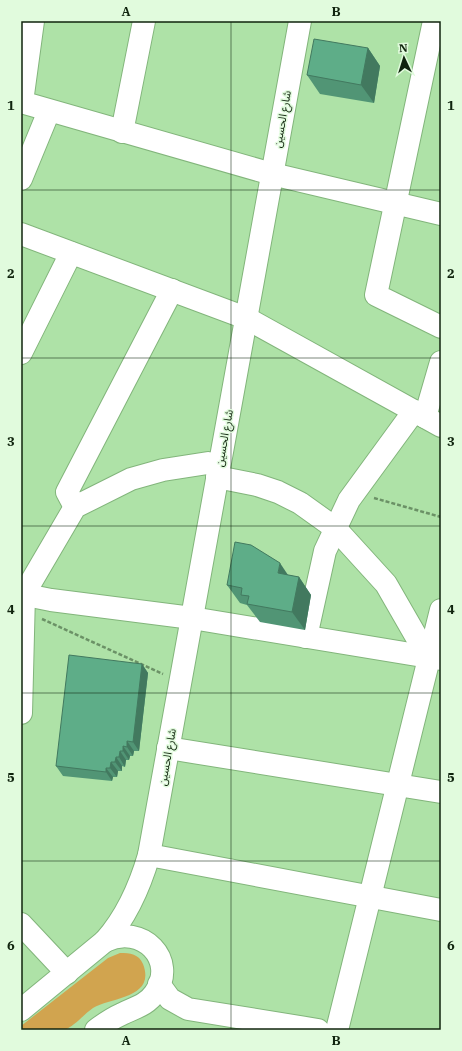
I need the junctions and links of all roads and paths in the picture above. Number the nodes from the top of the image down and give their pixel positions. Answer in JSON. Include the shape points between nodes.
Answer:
{"nodes":[{"id":1,"x":33,"y":21,"type":"edge"},
{"id":2,"x":144,"y":21,"type":"edge"},
{"id":3,"x":300,"y":21,"type":"edge"},
{"id":4,"x":434,"y":21,"type":"edge"},
{"id":5,"x":21,"y":102,"type":"edge"},
{"id":6,"x":49,"y":111,"type":"junction"},
{"id":7,"x":122,"y":132,"type":"junction"},
{"id":8,"x":272,"y":174,"type":"junction"},
{"id":9,"x":21,"y":179,"type":"edge"},
{"id":10,"x":394,"y":203,"type":"junction"},
{"id":11,"x":441,"y":214,"type":"edge"},
{"id":12,"x":21,"y":234,"type":"edge"},
{"id":13,"x":71,"y":253,"type":"junction"},
{"id":14,"x":172,"y":290,"type":"junction"},
{"id":15,"x":246,"y":318,"type":"junction"},
{"id":16,"x":441,"y":327,"type":"edge"},
{"id":17,"x":21,"y":353,"type":"edge"},
{"id":18,"x":441,"y":362,"type":"edge"},
{"id":19,"x":426,"y":418,"type":"edge"},
{"id":20,"x":213,"y":470,"type":"junction"},
{"id":21,"x":354,"y":493,"type":"junction"},
{"id":22,"x":75,"y":507,"type":"junction"},
{"id":23,"x":441,"y":517,"type":"edge"},
{"id":24,"x":335,"y":528,"type":"junction"},
{"id":25,"x":23,"y":599,"type":"edge"},
{"id":26,"x":441,"y":610,"type":"edge"},
{"id":27,"x":192,"y":618,"type":"junction"},
{"id":28,"x":306,"y":637,"type":"junction"},
{"id":29,"x":435,"y":658,"type":"edge"},
{"id":30,"x":180,"y":681,"type":"junction"},
{"id":31,"x":21,"y":713,"type":"edge"},
{"id":32,"x":168,"y":748,"type":"junction"},
{"id":33,"x":398,"y":785,"type":"junction"},
{"id":34,"x":441,"y":792,"type":"edge"},
{"id":35,"x":149,"y":855,"type":"junction"},
{"id":36,"x":369,"y":897,"type":"junction"},
{"id":37,"x":441,"y":910,"type":"edge"},
{"id":38,"x":21,"y":924,"type":"edge"},
{"id":39,"x":105,"y":941,"type":"junction"},
{"id":40,"x":66,"y":973,"type":"junction"},
{"id":41,"x":159,"y":984,"type":"junction"},
{"id":42,"x":21,"y":1010,"type":"edge"},
{"id":43,"x":96,"y":1030,"type":"edge"},
{"id":44,"x":318,"y":1030,"type":"edge"},
{"id":45,"x":337,"y":1030,"type":"edge"}],
"edges":[{"from":1,"to":5,"type":"street"},
{"from":2,"to":7,"type":"street"},
{"from":3,"to":8,"type":"street","name":"شارع الحسين"},
{"from":4,"to":10,"type":"street"},
{"from":5,"to":6,"type":"street"},
{"from":6,"to":7,"type":"street"},
{"from":6,"to":9,"type":"street"},
{"from":7,"to":8,"type":"street"},
{"from":8,"to":10,"type":"street"},
{"from":8,"to":15,"type":"street","name":"شارع الحسين"},
{"from":10,"to":11,"type":"street"},
{"from":10,"to":16,"type":"street","via":[[376,295]]},
{"from":12,"to":13,"type":"street"},
{"from":13,"to":14,"type":"street"},
{"from":13,"to":17,"type":"street"},
{"from":14,"to":15,"type":"street"},
{"from":14,"to":22,"type":"street","via":[[67,492]]},
{"from":15,"to":19,"type":"street"},
{"from":15,"to":20,"type":"street","name":"شارع الحسين"},
{"from":18,"to":19,"type":"street"},
{"from":19,"to":21,"type":"street"},
{"from":20,"to":22,"type":"street","via":[[163,470],[131,479]]},
{"from":20,"to":24,"type":"street","via":[[278,492],[300,503]]},
{"from":20,"to":27,"type":"street","name":"شارع الحسين"},
{"from":21,"to":23,"type":"path"},
{"from":21,"to":24,"type":"street"},
{"from":22,"to":25,"type":"street"},
{"from":24,"to":28,"type":"street","via":[[325,551]]},
{"from":24,"to":29,"type":"street","via":[[386,584]]},
{"from":25,"to":27,"type":"street","via":[[51,600]]},
{"from":25,"to":30,"type":"path"},
{"from":25,"to":31,"type":"street"},
{"from":26,"to":29,"type":"street"},
{"from":27,"to":28,"type":"street"},
{"from":27,"to":30,"type":"street","name":"شارع الحسين"},
{"from":28,"to":29,"type":"street"},
{"from":29,"to":33,"type":"street"},
{"from":30,"to":32,"type":"street","name":"شارع الحسين"},
{"from":32,"to":33,"type":"street"},
{"from":32,"to":35,"type":"street","name":"شارع الحسين"},
{"from":33,"to":34,"type":"street"},
{"from":33,"to":36,"type":"street"},
{"from":35,"to":36,"type":"street"},
{"from":35,"to":39,"type":"street","name":"شارع الحسين","via":[[129,904],[114,931]]},
{"from":36,"to":37,"type":"street"},
{"from":36,"to":45,"type":"street"},
{"from":38,"to":40,"type":"street"},
{"from":39,"to":40,"type":"street"},
{"from":39,"to":41,"type":"street","via":[[123,935],[140,938],[148,943],[161,966]]},
{"from":40,"to":42,"type":"street"},
{"from":41,"to":43,"type":"street","via":[[156,993],[143,1004]]},
{"from":41,"to":44,"type":"street","via":[[170,999],[188,1009]]}]}
